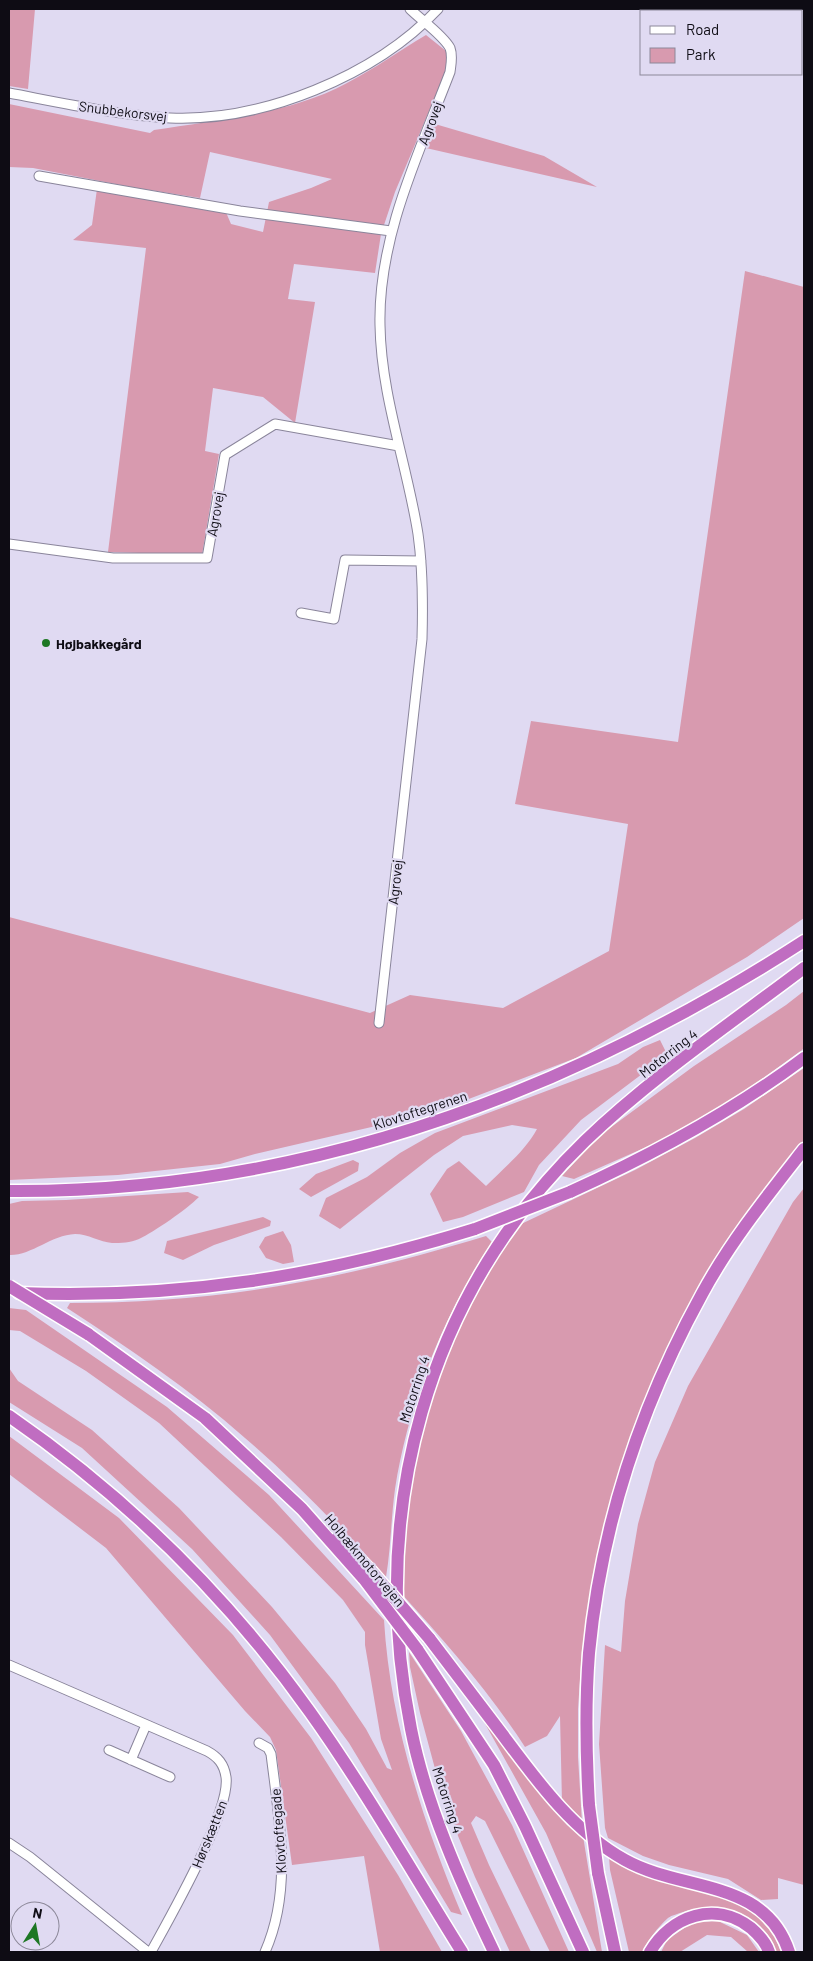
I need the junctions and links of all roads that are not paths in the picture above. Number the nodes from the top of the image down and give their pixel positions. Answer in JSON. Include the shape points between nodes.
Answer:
{"nodes":[{"id":1,"x":410,"y":9,"type":"edge"},
{"id":2,"x":438,"y":9,"type":"edge"},
{"id":3,"x":425,"y":23,"type":"junction"},
{"id":4,"x":9,"y":93,"type":"edge"},
{"id":5,"x":39,"y":176,"type":"dead end"},
{"id":6,"x":391,"y":231,"type":"junction"},
{"id":7,"x":398,"y":446,"type":"junction"},
{"id":8,"x":9,"y":544,"type":"edge"},
{"id":9,"x":421,"y":561,"type":"junction"},
{"id":10,"x":301,"y":613,"type":"dead end"},
{"id":11,"x":804,"y":941,"type":"edge"},
{"id":12,"x":804,"y":968,"type":"edge"},
{"id":13,"x":379,"y":1023,"type":"dead end"},
{"id":14,"x":804,"y":1058,"type":"edge"},
{"id":15,"x":804,"y":1149,"type":"edge"},
{"id":16,"x":9,"y":1191,"type":"edge"},
{"id":17,"x":9,"y":1286,"type":"edge"},
{"id":18,"x":9,"y":1293,"type":"edge"},
{"id":19,"x":9,"y":1416,"type":"edge"},
{"id":20,"x":367,"y":1575,"type":"junction"},
{"id":21,"x":9,"y":1665,"type":"edge"},
{"id":22,"x":146,"y":1725,"type":"junction"},
{"id":23,"x":259,"y":1743,"type":"dead end"},
{"id":24,"x":109,"y":1750,"type":"dead end"},
{"id":25,"x":131,"y":1760,"type":"junction"},
{"id":26,"x":170,"y":1777,"type":"dead end"},
{"id":27,"x":9,"y":1842,"type":"edge"},
{"id":28,"x":433,"y":1906,"type":"junction"},
{"id":29,"x":150,"y":1952,"type":"edge"},
{"id":30,"x":265,"y":1952,"type":"edge"},
{"id":31,"x":456,"y":1952,"type":"edge"},
{"id":32,"x":462,"y":1952,"type":"edge"},
{"id":33,"x":494,"y":1952,"type":"edge"},
{"id":34,"x":583,"y":1952,"type":"edge"},
{"id":35,"x":615,"y":1952,"type":"edge"},
{"id":36,"x":650,"y":1952,"type":"edge"},
{"id":37,"x":769,"y":1952,"type":"edge"},
{"id":38,"x":789,"y":1952,"type":"edge"}],
"edges":[{"from":1,"to":3,"type":"street"},
{"from":2,"to":3,"type":"street","name":"Snubbekorsvej"},
{"from":3,"to":4,"type":"street","name":"Snubbekorsvej","via":[[345,76],[302,95],[221,115],[172,118],[128,114]]},
{"from":3,"to":6,"type":"street","name":"Agrovej","via":[[450,48],[450,72]]},
{"from":5,"to":6,"type":"street","via":[[240,210]]},
{"from":6,"to":7,"type":"street","name":"Agrovej","via":[[382,277],[380,325],[383,365]]},
{"from":7,"to":8,"type":"street","name":"Agrovej","via":[[274,424],[225,455],[207,558],[113,558]]},
{"from":7,"to":9,"type":"street","name":"Agrovej","via":[[418,533]]},
{"from":9,"to":10,"type":"street","via":[[345,560],[334,619]]},
{"from":9,"to":13,"type":"street","name":"Agrovej","via":[[422,639]]},
{"from":11,"to":16,"type":"highway","name":"Klovtoftegrenen","via":[[725,990],[635,1039],[534,1086],[441,1121],[352,1147],[244,1171],[72,1190]]},
{"from":12,"to":33,"type":"highway","name":"Motorring 4","via":[[616,1113],[539,1191],[505,1236],[461,1310],[425,1397],[402,1496],[397,1543],[396,1595],[402,1674],[411,1732],[433,1806],[467,1896]]},
{"from":14,"to":18,"type":"highway","bridge":true,"via":[[729,1108],[621,1169],[475,1229],[421,1246],[320,1270],[249,1282],[137,1294]]},
{"from":15,"to":35,"type":"highway","bridge":true,"via":[[757,1208],[702,1293],[666,1364],[642,1423],[616,1503],[600,1573],[587,1691],[586,1745],[589,1804],[598,1873]]},
{"from":17,"to":20,"type":"highway","bridge":true,"via":[[88,1334],[205,1418],[245,1455],[282,1480]]},
{"from":19,"to":28,"type":"highway","via":[[79,1468],[147,1527],[232,1614],[276,1667],[334,1747]]},
{"from":20,"to":34,"type":"highway","name":"Holbækmotorvejen","bridge":true,"via":[[494,1765]]},
{"from":20,"to":38,"type":"highway","bridge":true,"via":[[429,1638],[528,1769],[579,1826],[634,1865],[728,1892],[755,1906],[775,1924]]},
{"from":21,"to":22,"type":"street","name":"Hørskætten"},
{"from":22,"to":25,"type":"street"},
{"from":22,"to":29,"type":"street","name":"Hørskætten","via":[[215,1756],[227,1779],[218,1817],[189,1882]]},
{"from":23,"to":30,"type":"street","name":"Klovtoftegade","via":[[271,1754],[283,1863],[281,1896]]},
{"from":24,"to":25,"type":"street"},
{"from":25,"to":26,"type":"street"},
{"from":27,"to":29,"type":"street"},
{"from":28,"to":31,"type":"highway"},
{"from":28,"to":32,"type":"highway"},
{"from":36,"to":37,"type":"highway","via":[[668,1928],[698,1915],[714,1914],[745,1924],[757,1934]]}]}
